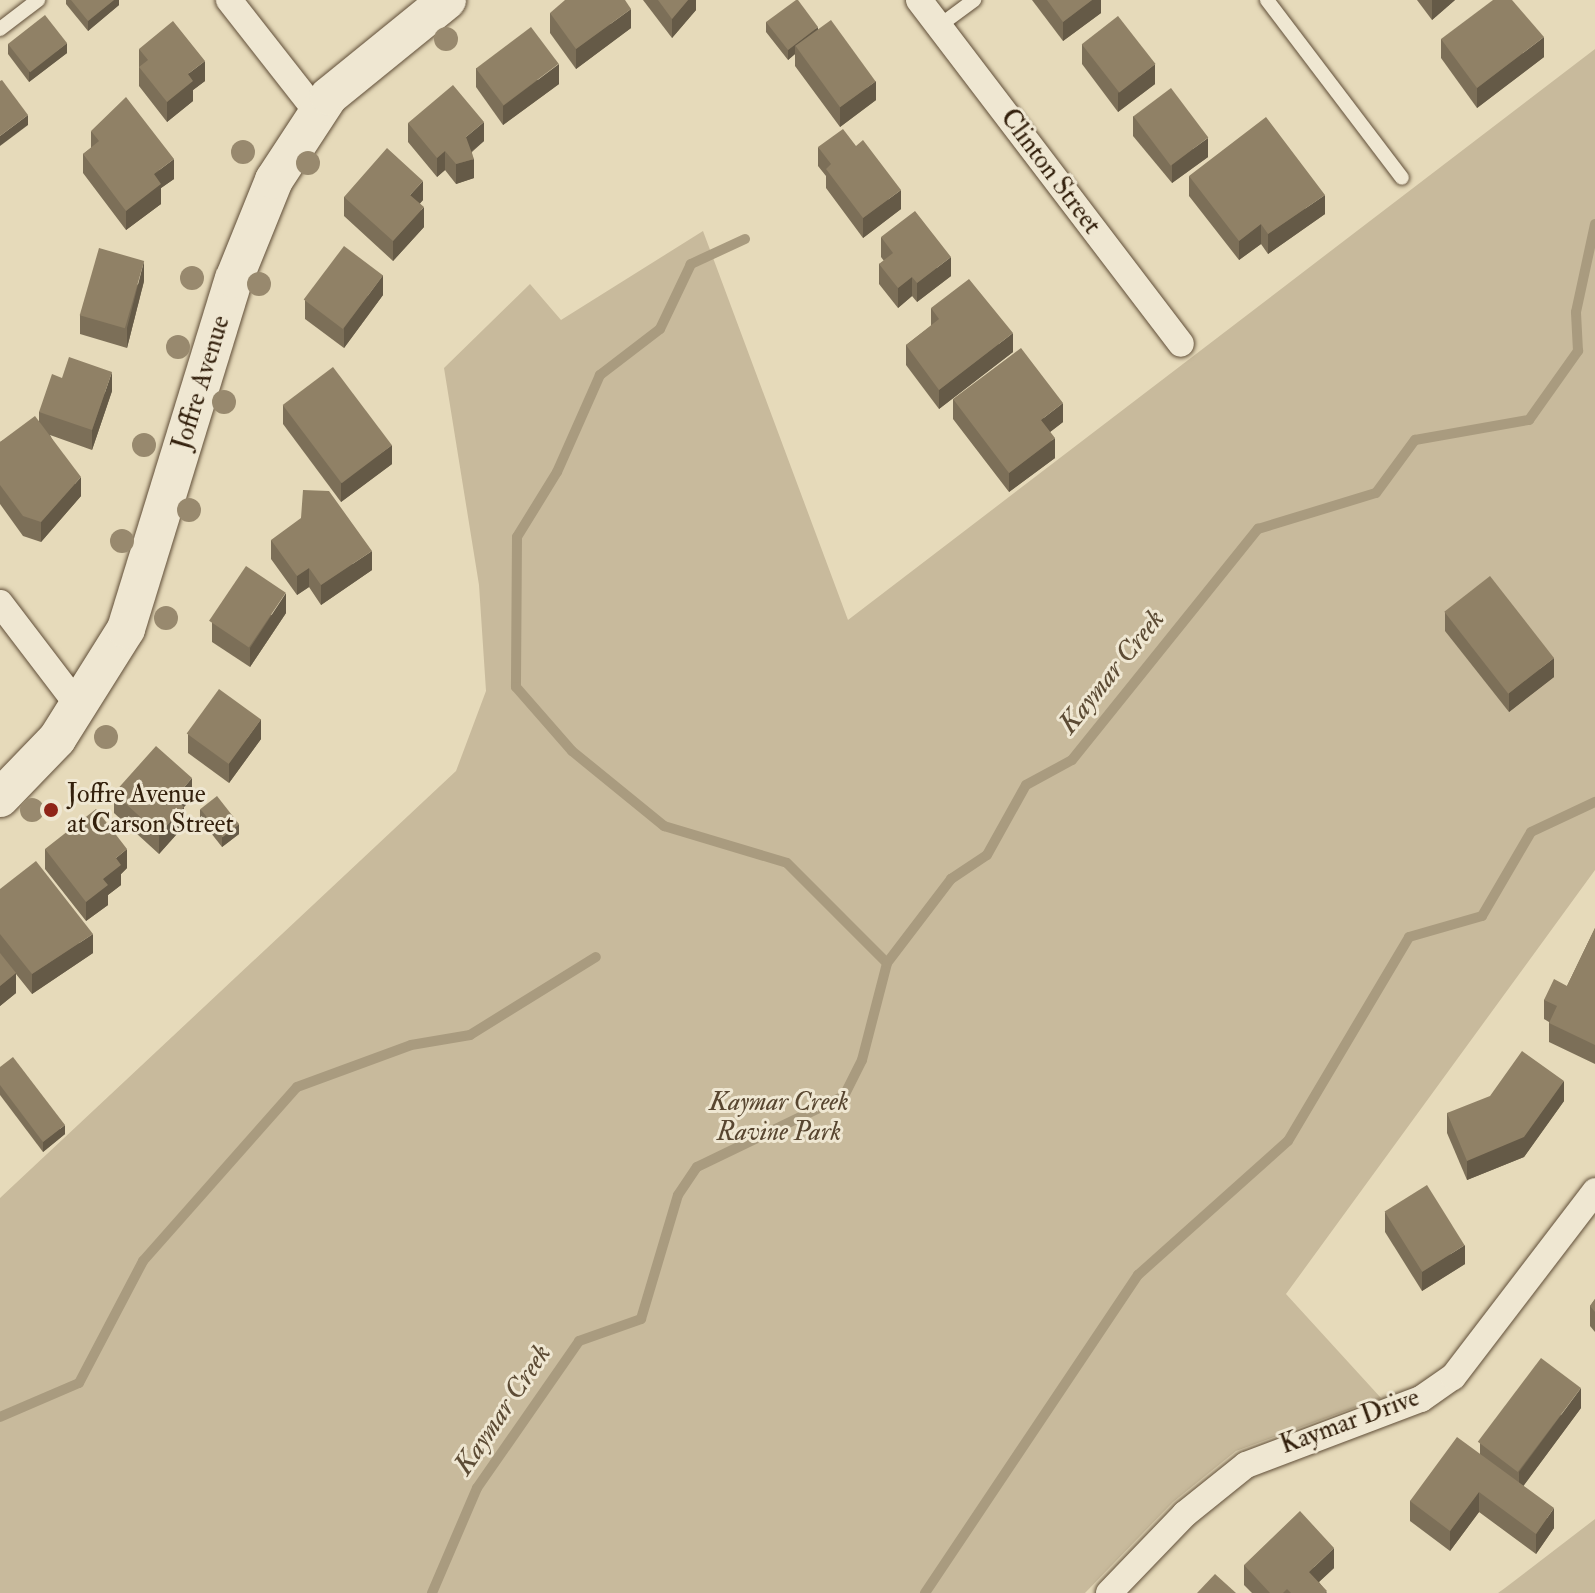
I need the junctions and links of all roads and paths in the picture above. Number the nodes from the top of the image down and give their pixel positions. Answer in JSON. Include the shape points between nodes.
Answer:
{"nodes":[{"id":1,"x":38,"y":0,"type":"edge"},
{"id":2,"x":229,"y":0,"type":"edge"},
{"id":3,"x":447,"y":0,"type":"edge"},
{"id":4,"x":919,"y":0,"type":"edge"},
{"id":5,"x":974,"y":0,"type":"edge"},
{"id":6,"x":1267,"y":0,"type":"edge"},
{"id":7,"x":939,"y":26,"type":"junction"},
{"id":8,"x":0,"y":29,"type":"edge"},
{"id":9,"x":316,"y":111,"type":"junction"},
{"id":10,"x":1402,"y":178,"type":"dead end"},
{"id":11,"x":1181,"y":344,"type":"dead end"},
{"id":12,"x":0,"y":603,"type":"edge"},
{"id":13,"x":80,"y":708,"type":"junction"},
{"id":14,"x":0,"y":798,"type":"edge"},
{"id":15,"x":1595,"y":1191,"type":"edge"},
{"id":16,"x":1109,"y":1593,"type":"edge"}],
"edges":[{"from":1,"to":8,"type":"lane"},
{"from":2,"to":9,"type":"street"},
{"from":3,"to":9,"type":"street","name":"Joffre Avenue","via":[[352,73]]},
{"from":4,"to":7,"type":"street","name":"Clinton Street"},
{"from":5,"to":7,"type":"lane"},
{"from":6,"to":10,"type":"lane"},
{"from":7,"to":11,"type":"street","name":"Clinton Street"},
{"from":9,"to":13,"type":"street","name":"Joffre Avenue","via":[[253,225],[126,629]]},
{"from":12,"to":13,"type":"street"},
{"from":13,"to":14,"type":"street","name":"Joffre Avenue"},
{"from":15,"to":16,"type":"street","name":"Kaymar Drive","via":[[1453,1377],[1421,1399],[1246,1465],[1185,1514]]}]}
